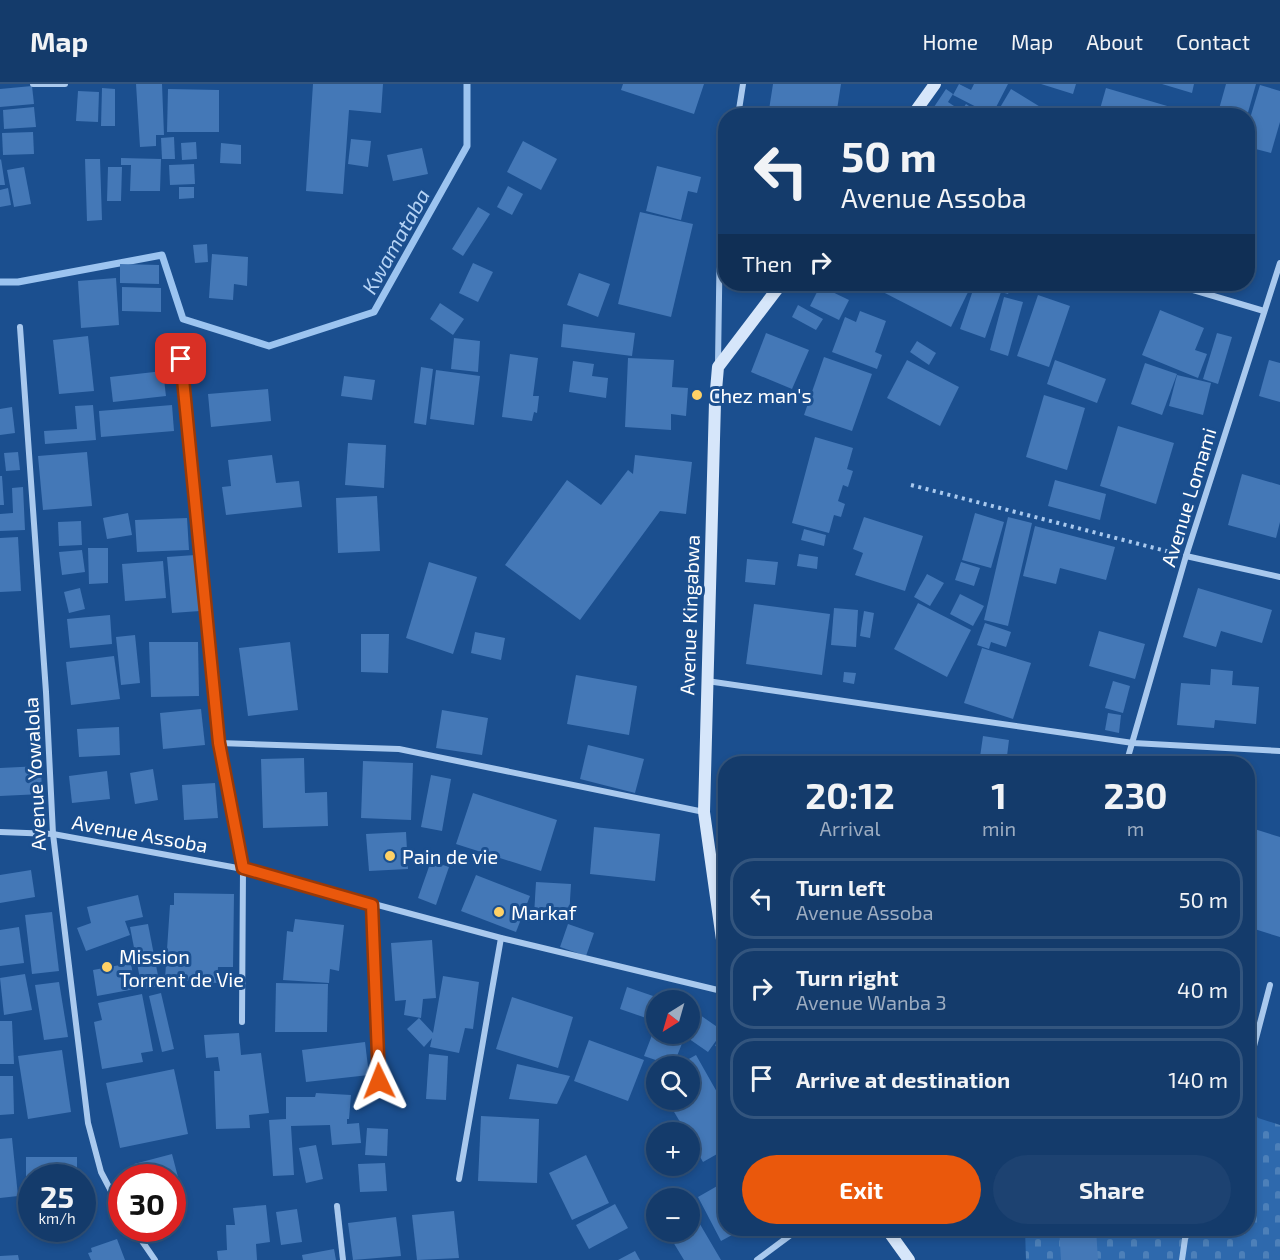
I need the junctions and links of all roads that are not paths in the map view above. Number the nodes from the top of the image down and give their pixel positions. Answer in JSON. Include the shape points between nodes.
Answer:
{"nodes":[{"id":1,"x":33,"y":84,"type":"edge"},
{"id":2,"x":65,"y":84,"type":"edge"},
{"id":3,"x":743,"y":84,"type":"edge"},
{"id":4,"x":935,"y":84,"type":"edge"},
{"id":5,"x":56,"y":85,"type":"edge"},
{"id":6,"x":739,"y":108,"type":"edge"},
{"id":7,"x":918,"y":108,"type":"edge"},
{"id":8,"x":1280,"y":263,"type":"edge"},
{"id":9,"x":719,"y":291,"type":"edge"},
{"id":10,"x":777,"y":291,"type":"edge"},
{"id":11,"x":1197,"y":291,"type":"edge"},
{"id":12,"x":1264,"y":311,"type":"junction"},
{"id":13,"x":20,"y":327,"type":"dead end"},
{"id":14,"x":181,"y":359,"type":"dead end"},
{"id":15,"x":718,"y":367,"type":"junction"},
{"id":16,"x":1186,"y":556,"type":"junction"},
{"id":17,"x":1280,"y":578,"type":"edge"},
{"id":18,"x":707,"y":681,"type":"junction"},
{"id":19,"x":219,"y":743,"type":"junction"},
{"id":20,"x":1132,"y":743,"type":"junction"},
{"id":21,"x":1280,"y":751,"type":"edge"},
{"id":22,"x":1128,"y":756,"type":"edge"},
{"id":23,"x":704,"y":812,"type":"junction"},
{"id":24,"x":0,"y":832,"type":"edge"},
{"id":25,"x":53,"y":834,"type":"junction"},
{"id":26,"x":243,"y":868,"type":"junction"},
{"id":27,"x":372,"y":905,"type":"junction"},
{"id":28,"x":718,"y":911,"type":"edge"},
{"id":29,"x":501,"y":938,"type":"junction"},
{"id":30,"x":1270,"y":985,"type":"dead end"},
{"id":31,"x":718,"y":991,"type":"edge"},
{"id":32,"x":242,"y":1022,"type":"dead end"},
{"id":33,"x":1255,"y":1042,"type":"edge"},
{"id":34,"x":379,"y":1081,"type":"dead end"},
{"id":35,"x":459,"y":1179,"type":"dead end"},
{"id":36,"x":108,"y":1185,"type":"edge"},
{"id":37,"x":337,"y":1206,"type":"dead end"},
{"id":38,"x":789,"y":1236,"type":"edge"},
{"id":39,"x":892,"y":1236,"type":"edge"},
{"id":40,"x":1186,"y":1236,"type":"edge"},
{"id":41,"x":143,"y":1242,"type":"edge"},
{"id":42,"x":155,"y":1260,"type":"edge"},
{"id":43,"x":343,"y":1260,"type":"edge"},
{"id":44,"x":757,"y":1260,"type":"edge"},
{"id":45,"x":909,"y":1260,"type":"edge"},
{"id":46,"x":1182,"y":1260,"type":"edge"}],
"edges":[{"from":1,"to":5,"type":"street"},
{"from":2,"to":5,"type":"street"},
{"from":3,"to":6,"type":"street"},
{"from":4,"to":7,"type":"street"},
{"from":8,"to":12,"type":"street","name":"Avenue Lomami"},
{"from":9,"to":15,"type":"street"},
{"from":10,"to":15,"type":"street"},
{"from":11,"to":12,"type":"street"},
{"from":12,"to":16,"type":"street","name":"Avenue Lomami"},
{"from":13,"to":25,"type":"street","name":"Avenue Yowalola"},
{"from":14,"to":19,"type":"street"},
{"from":15,"to":18,"type":"street","name":"Avenue Kingabwa"},
{"from":16,"to":17,"type":"street"},
{"from":16,"to":20,"type":"street","name":"Avenue Lomami"},
{"from":18,"to":20,"type":"street"},
{"from":18,"to":23,"type":"street","name":"Avenue Kingabwa"},
{"from":19,"to":23,"type":"street","via":[[399,749]]},
{"from":19,"to":26,"type":"street"},
{"from":20,"to":21,"type":"street"},
{"from":20,"to":22,"type":"street","name":"Avenue Lomami"},
{"from":23,"to":28,"type":"street","name":"Avenue Kingabwa"},
{"from":24,"to":25,"type":"street","name":"Avenue Assoba"},
{"from":25,"to":26,"type":"street","name":"Avenue Assoba"},
{"from":25,"to":36,"type":"street","name":"Avenue Yowalola","via":[[88,1123]]},
{"from":26,"to":27,"type":"street","name":"Avenue Assoba"},
{"from":26,"to":32,"type":"street"},
{"from":27,"to":29,"type":"street","name":"Avenue Assoba"},
{"from":27,"to":34,"type":"street"},
{"from":29,"to":31,"type":"street","name":"Avenue Assoba"},
{"from":29,"to":35,"type":"street"},
{"from":30,"to":33,"type":"street"},
{"from":37,"to":43,"type":"street"},
{"from":38,"to":44,"type":"street"},
{"from":39,"to":45,"type":"street"},
{"from":40,"to":46,"type":"street"},
{"from":41,"to":42,"type":"street"}]}
